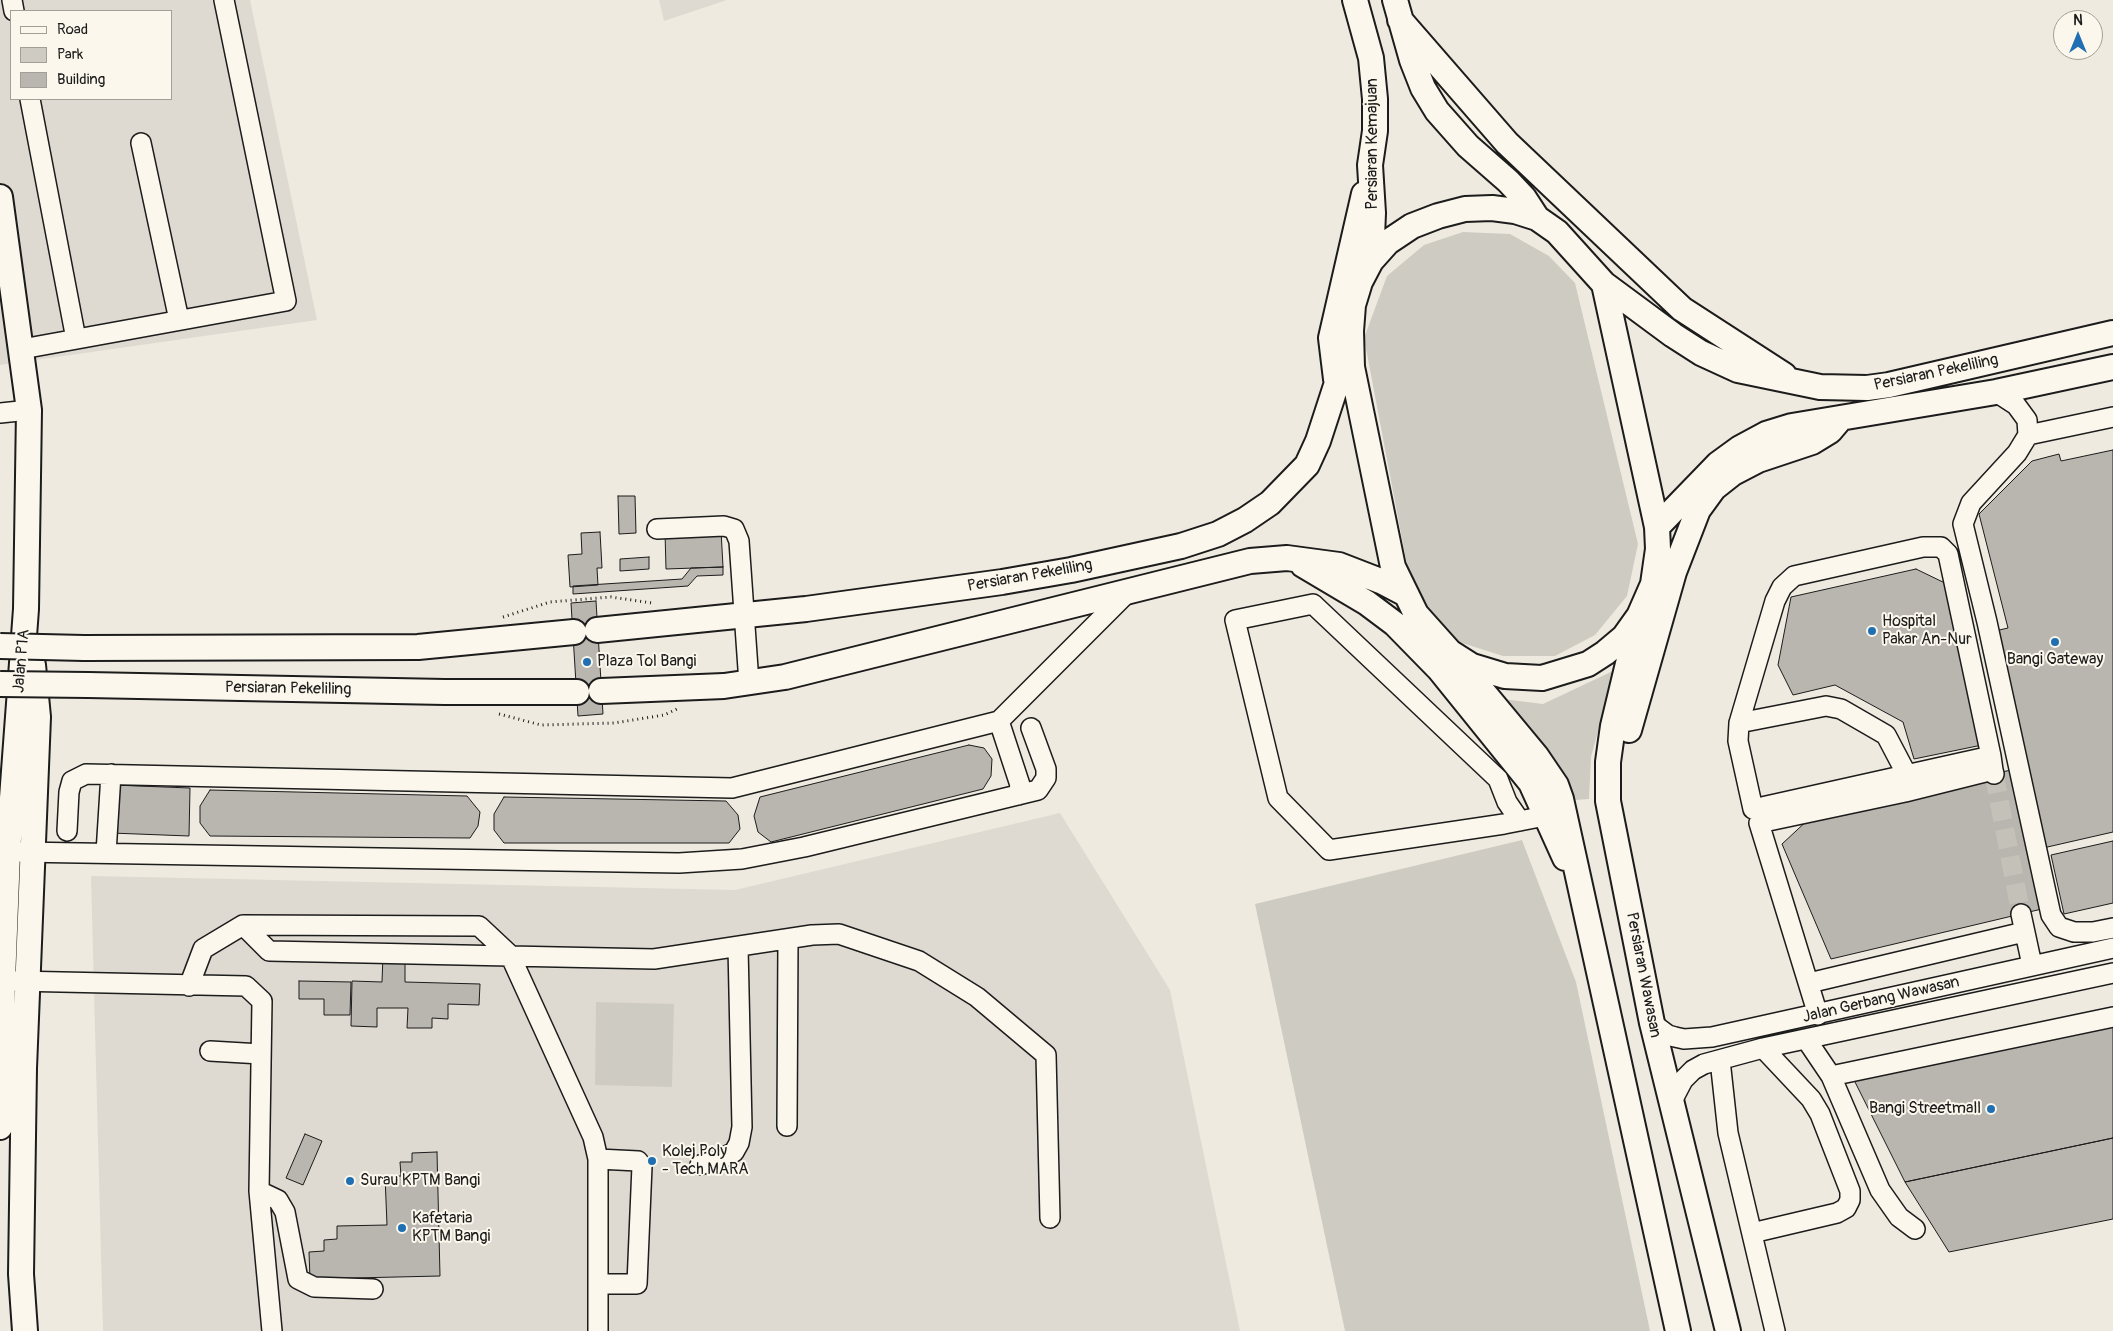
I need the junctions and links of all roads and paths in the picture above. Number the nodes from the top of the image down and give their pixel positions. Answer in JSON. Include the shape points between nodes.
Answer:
{"nodes":[{"id":1,"x":224,"y":0,"type":"edge"},
{"id":2,"x":1356,"y":0,"type":"edge"},
{"id":3,"x":1398,"y":10,"type":"edge"},
{"id":4,"x":30,"y":100,"type":"edge"},
{"id":5,"x":140,"y":143,"type":"dead end"},
{"id":6,"x":1370,"y":164,"type":"junction"},
{"id":7,"x":0,"y":197,"type":"edge"},
{"id":8,"x":1537,"y":218,"type":"junction"},
{"id":9,"x":1371,"y":260,"type":"junction"},
{"id":10,"x":7,"y":284,"type":"edge"},
{"id":11,"x":1604,"y":284,"type":"junction"},
{"id":12,"x":179,"y":320,"type":"junction"},
{"id":13,"x":2113,"y":333,"type":"edge"},
{"id":14,"x":76,"y":339,"type":"junction"},
{"id":15,"x":1350,"y":342,"type":"junction"},
{"id":16,"x":22,"y":349,"type":"junction"},
{"id":17,"x":2113,"y":367,"type":"edge"},
{"id":18,"x":1337,"y":383,"type":"junction"},
{"id":19,"x":1798,"y":384,"type":"junction"},
{"id":20,"x":1996,"y":392,"type":"junction"},
{"id":21,"x":29,"y":410,"type":"junction"},
{"id":22,"x":0,"y":413,"type":"edge"},
{"id":23,"x":2113,"y":417,"type":"edge"},
{"id":24,"x":1841,"y":418,"type":"junction"},
{"id":25,"x":2028,"y":435,"type":"junction"},
{"id":26,"x":1657,"y":527,"type":"junction"},
{"id":27,"x":657,"y":530,"type":"dead end"},
{"id":28,"x":1287,"y":558,"type":"junction"},
{"id":29,"x":1128,"y":591,"type":"junction"},
{"id":30,"x":1404,"y":593,"type":"junction"},
{"id":31,"x":26,"y":609,"type":"junction"},
{"id":32,"x":744,"y":616,"type":"junction"},
{"id":33,"x":1639,"y":616,"type":"junction"},
{"id":34,"x":0,"y":646,"type":"edge"},
{"id":35,"x":1450,"y":652,"type":"junction"},
{"id":36,"x":749,"y":682,"type":"junction"},
{"id":37,"x":0,"y":684,"type":"edge"},
{"id":38,"x":601,"y":691,"type":"dead end"},
{"id":39,"x":577,"y":692,"type":"dead end"},
{"id":40,"x":681,"y":707,"type":"dead end"},
{"id":41,"x":495,"y":712,"type":"dead end"},
{"id":42,"x":999,"y":721,"type":"junction"},
{"id":43,"x":1739,"y":724,"type":"junction"},
{"id":44,"x":1031,"y":728,"type":"dead end"},
{"id":45,"x":1993,"y":766,"type":"junction"},
{"id":46,"x":111,"y":774,"type":"junction"},
{"id":47,"x":1907,"y":775,"type":"junction"},
{"id":48,"x":1018,"y":795,"type":"junction"},
{"id":49,"x":1608,"y":801,"type":"junction"},
{"id":50,"x":1545,"y":816,"type":"junction"},
{"id":51,"x":1756,"y":816,"type":"junction"},
{"id":52,"x":1512,"y":822,"type":"junction"},
{"id":53,"x":67,"y":831,"type":"dead end"},
{"id":54,"x":8,"y":852,"type":"junction"},
{"id":55,"x":33,"y":852,"type":"junction"},
{"id":56,"x":106,"y":853,"type":"junction"},
{"id":57,"x":1582,"y":892,"type":"junction"},
{"id":58,"x":243,"y":925,"type":"junction"},
{"id":59,"x":2113,"y":928,"type":"edge"},
{"id":60,"x":788,"y":939,"type":"junction"},
{"id":61,"x":738,"y":947,"type":"junction"},
{"id":62,"x":2113,"y":948,"type":"edge"},
{"id":63,"x":510,"y":955,"type":"junction"},
{"id":64,"x":2032,"y":965,"type":"junction"},
{"id":65,"x":2113,"y":973,"type":"edge"},
{"id":66,"x":3,"y":981,"type":"junction"},
{"id":67,"x":28,"y":982,"type":"junction"},
{"id":68,"x":1809,"y":983,"type":"junction"},
{"id":69,"x":189,"y":986,"type":"junction"},
{"id":70,"x":1818,"y":1015,"type":"junction"},
{"id":71,"x":2113,"y":1018,"type":"edge"},
{"id":72,"x":1652,"y":1023,"type":"junction"},
{"id":73,"x":1806,"y":1039,"type":"junction"},
{"id":74,"x":1763,"y":1048,"type":"junction"},
{"id":75,"x":210,"y":1051,"type":"dead end"},
{"id":76,"x":261,"y":1054,"type":"junction"},
{"id":77,"x":1720,"y":1060,"type":"junction"},
{"id":78,"x":1831,"y":1076,"type":"junction"},
{"id":79,"x":1671,"y":1103,"type":"junction"},
{"id":80,"x":787,"y":1126,"type":"dead end"},
{"id":81,"x":0,"y":1127,"type":"edge"},
{"id":82,"x":598,"y":1159,"type":"junction"},
{"id":83,"x":700,"y":1165,"type":"dead end"},
{"id":84,"x":259,"y":1191,"type":"junction"},
{"id":85,"x":1050,"y":1218,"type":"dead end"},
{"id":86,"x":1915,"y":1229,"type":"dead end"},
{"id":87,"x":1752,"y":1233,"type":"junction"},
{"id":88,"x":598,"y":1284,"type":"junction"},
{"id":89,"x":373,"y":1289,"type":"dead end"},
{"id":90,"x":25,"y":1331,"type":"edge"},
{"id":91,"x":272,"y":1331,"type":"edge"},
{"id":92,"x":598,"y":1331,"type":"edge"},
{"id":93,"x":1678,"y":1331,"type":"edge"},
{"id":94,"x":1728,"y":1331,"type":"edge"},
{"id":95,"x":1775,"y":1331,"type":"edge"}],
"edges":[{"from":1,"to":12,"type":"street","via":[[286,301]]},
{"from":2,"to":6,"type":"main road","name":"Persiaran Kemajuan","via":[[1371,58],[1375,99],[1375,132]]},
{"from":3,"to":8,"type":"main road","via":[[1423,88],[1436,111],[1468,146],[1508,181]]},
{"from":3,"to":19,"type":"main road","via":[[1507,143],[1682,309]]},
{"from":4,"to":14,"type":"street"},
{"from":5,"to":12,"type":"street"},
{"from":6,"to":9,"type":"main road","name":"Persiaran Kemajuan"},
{"from":6,"to":18,"type":"main road","via":[[1331,338]]},
{"from":7,"to":10,"type":"main road","name":"Jalan P1A"},
{"from":8,"to":9,"type":"main road","via":[[1492,208],[1464,209],[1412,226],[1388,242]]},
{"from":8,"to":11,"type":"main road","name":"Persiaran Pekeliling","via":[[1557,232]]},
{"from":9,"to":15,"type":"main road","via":[[1353,305]]},
{"from":10,"to":16,"type":"main road","name":"Jalan P1A"},
{"from":11,"to":19,"type":"main road","name":"Persiaran Pekeliling","via":[[1701,353],[1738,370]]},
{"from":11,"to":26,"type":"main road"},
{"from":12,"to":14,"type":"street"},
{"from":13,"to":19,"type":"main road","name":"Persiaran Pekeliling","via":[[1889,385],[1843,388]]},
{"from":14,"to":16,"type":"street"},
{"from":15,"to":18,"type":"main road","name":"Persiaran Pekeliling"},
{"from":15,"to":30,"type":"main road","via":[[1360,412],[1393,568]]},
{"from":16,"to":21,"type":"main road","name":"Jalan P1A"},
{"from":17,"to":20,"type":"main road","name":"Persiaran Pekeliling"},
{"from":18,"to":32,"type":"main road","name":"Persiaran Pekeliling","via":[[1307,465],[1270,503],[1218,534],[1181,546],[1071,570],[875,601]]},
{"from":20,"to":24,"type":"main road","name":"Persiaran Pekeliling"},
{"from":20,"to":25,"type":"street","via":[[2016,405],[2027,420]]},
{"from":21,"to":22,"type":"street"},
{"from":21,"to":31,"type":"main road","name":"Jalan P1A"},
{"from":23,"to":25,"type":"street"},
{"from":24,"to":26,"type":"main road","name":"Persiaran Pekeliling","via":[[1792,426],[1766,434],[1740,448],[1696,485]]},
{"from":24,"to":49,"type":"main road","via":[[1830,431],[1812,442],[1758,460],[1733,473],[1714,488],[1698,510],[1674,572],[1635,704],[1622,764]]},
{"from":25,"to":59,"type":"street","via":[[2017,453],[1970,503],[1963,524],[2006,697],[2051,915],[2059,927],[2074,932]]},
{"from":26,"to":33,"type":"main road","via":[[1657,569]]},
{"from":27,"to":32,"type":"street","via":[[724,526],[734,530],[739,541]]},
{"from":28,"to":29,"type":"main road","name":"Persiaran Pekeliling","via":[[1250,561]]},
{"from":28,"to":30,"type":"main road","name":"Persiaran Pekeliling","via":[[1339,565]]},
{"from":28,"to":50,"type":"main road","via":[[1354,594],[1395,624],[1439,669],[1531,784]]},
{"from":29,"to":36,"type":"main road","name":"Persiaran Pekeliling","via":[[887,653],[785,677]]},
{"from":29,"to":42,"type":"street"},
{"from":30,"to":35,"type":"main road","via":[[1427,629]]},
{"from":31,"to":54,"type":"main road","name":"Jalan P1A"},
{"from":31,"to":55,"type":"main road","via":[[38,717]]},
{"from":32,"to":34,"type":"main road","name":"Persiaran Pekeliling","bridge":true,"via":[[418,647]]},
{"from":32,"to":36,"type":"street"},
{"from":33,"to":35,"type":"main road","via":[[1624,636],[1588,664],[1542,678],[1486,672]]},
{"from":33,"to":49,"type":"main road","name":"Persiaran Wawasan","via":[[1613,726],[1608,762]]},
{"from":35,"to":57,"type":"main road","via":[[1538,757],[1556,785]]},
{"from":36,"to":38,"type":"main road","name":"Persiaran Pekeliling","via":[[682,689]]},
{"from":37,"to":39,"type":"main road","name":"Persiaran Pekeliling","bridge":true},
{"from":40,"to":41,"type":"path","via":[[664,715],[614,723],[541,725]]},
{"from":42,"to":46,"type":"street","via":[[732,788]]},
{"from":42,"to":48,"type":"street","via":[[1020,785]]},
{"from":43,"to":45,"type":"street","via":[[1775,601],[1782,587],[1794,576],[1923,547],[1940,547],[1948,554]]},
{"from":43,"to":47,"type":"street","via":[[1826,706],[1841,708],[1886,735]]},
{"from":43,"to":51,"type":"street","via":[[1738,741]]},
{"from":44,"to":48,"type":"street","via":[[1046,769],[1046,778],[1038,790]]},
{"from":45,"to":47,"type":"street"},
{"from":45,"to":51,"type":"street"},
{"from":46,"to":53,"type":"street","via":[[86,774],[72,781]]},
{"from":46,"to":56,"type":"street"},
{"from":47,"to":51,"type":"street"},
{"from":48,"to":56,"type":"street","via":[[804,847],[742,859],[697,862]]},
{"from":49,"to":72,"type":"main road","name":"Persiaran Wawasan"},
{"from":50,"to":52,"type":"street"},
{"from":50,"to":57,"type":"main road"},
{"from":51,"to":68,"type":"street"},
{"from":52,"to":52,"type":"street","via":[[1329,850],[1278,798],[1235,620],[1313,604],[1498,779]]},
{"from":54,"to":55,"type":"street"},
{"from":54,"to":66,"type":"main road","name":"Jalan P1A"},
{"from":55,"to":56,"type":"street"},
{"from":55,"to":67,"type":"main road"},
{"from":57,"to":93,"type":"main road"},
{"from":58,"to":63,"type":"street","via":[[269,950]]},
{"from":58,"to":63,"type":"street","via":[[479,926]]},
{"from":58,"to":69,"type":"street","via":[[203,949]]},
{"from":60,"to":61,"type":"street"},
{"from":60,"to":80,"type":"street"},
{"from":60,"to":85,"type":"street","via":[[839,934],[919,961],[977,997],[1046,1055]]},
{"from":61,"to":63,"type":"street","via":[[654,959]]},
{"from":61,"to":83,"type":"street","via":[[742,1127],[734,1152]]},
{"from":62,"to":64,"type":"street","name":"Jalan Gerbang Wawasan"},
{"from":63,"to":82,"type":"street","via":[[593,1137]]},
{"from":64,"to":68,"type":"street","via":[[2023,923]]},
{"from":64,"to":70,"type":"street","name":"Jalan Gerbang Wawasan"},
{"from":65,"to":73,"type":"street","name":"Jalan Gerbang Wawasan"},
{"from":66,"to":67,"type":"street"},
{"from":66,"to":81,"type":"main road","name":"Jalan P1A"},
{"from":67,"to":69,"type":"street"},
{"from":67,"to":90,"type":"main road","via":[[20,1274]]},
{"from":68,"to":70,"type":"street"},
{"from":69,"to":76,"type":"street","via":[[246,986],[262,1002]]},
{"from":70,"to":72,"type":"street","name":"Jalan Gerbang Wawasan","via":[[1695,1039],[1668,1035]]},
{"from":71,"to":78,"type":"street"},
{"from":72,"to":79,"type":"main road","name":"Persiaran Wawasan"},
{"from":73,"to":74,"type":"street","name":"Jalan Gerbang Wawasan"},
{"from":73,"to":78,"type":"street"},
{"from":74,"to":77,"type":"street","name":"Jalan Gerbang Wawasan"},
{"from":74,"to":87,"type":"street","via":[[1811,1099],[1820,1114],[1850,1191],[1850,1200],[1846,1208],[1837,1213]]},
{"from":75,"to":76,"type":"street"},
{"from":76,"to":84,"type":"street"},
{"from":77,"to":79,"type":"street","name":"Jalan Gerbang Wawasan","via":[[1693,1070],[1683,1080]]},
{"from":77,"to":87,"type":"street","via":[[1728,1133]]},
{"from":78,"to":86,"type":"street","via":[[1880,1190],[1899,1217]]},
{"from":79,"to":94,"type":"main road","name":"Persiaran Wawasan"},
{"from":82,"to":88,"type":"street"},
{"from":82,"to":88,"type":"street","via":[[638,1161],[642,1166],[637,1284]]},
{"from":84,"to":89,"type":"street","via":[[278,1200],[285,1212],[298,1279],[314,1287]]},
{"from":84,"to":91,"type":"street"},
{"from":87,"to":95,"type":"street"},
{"from":88,"to":92,"type":"street"}]}
